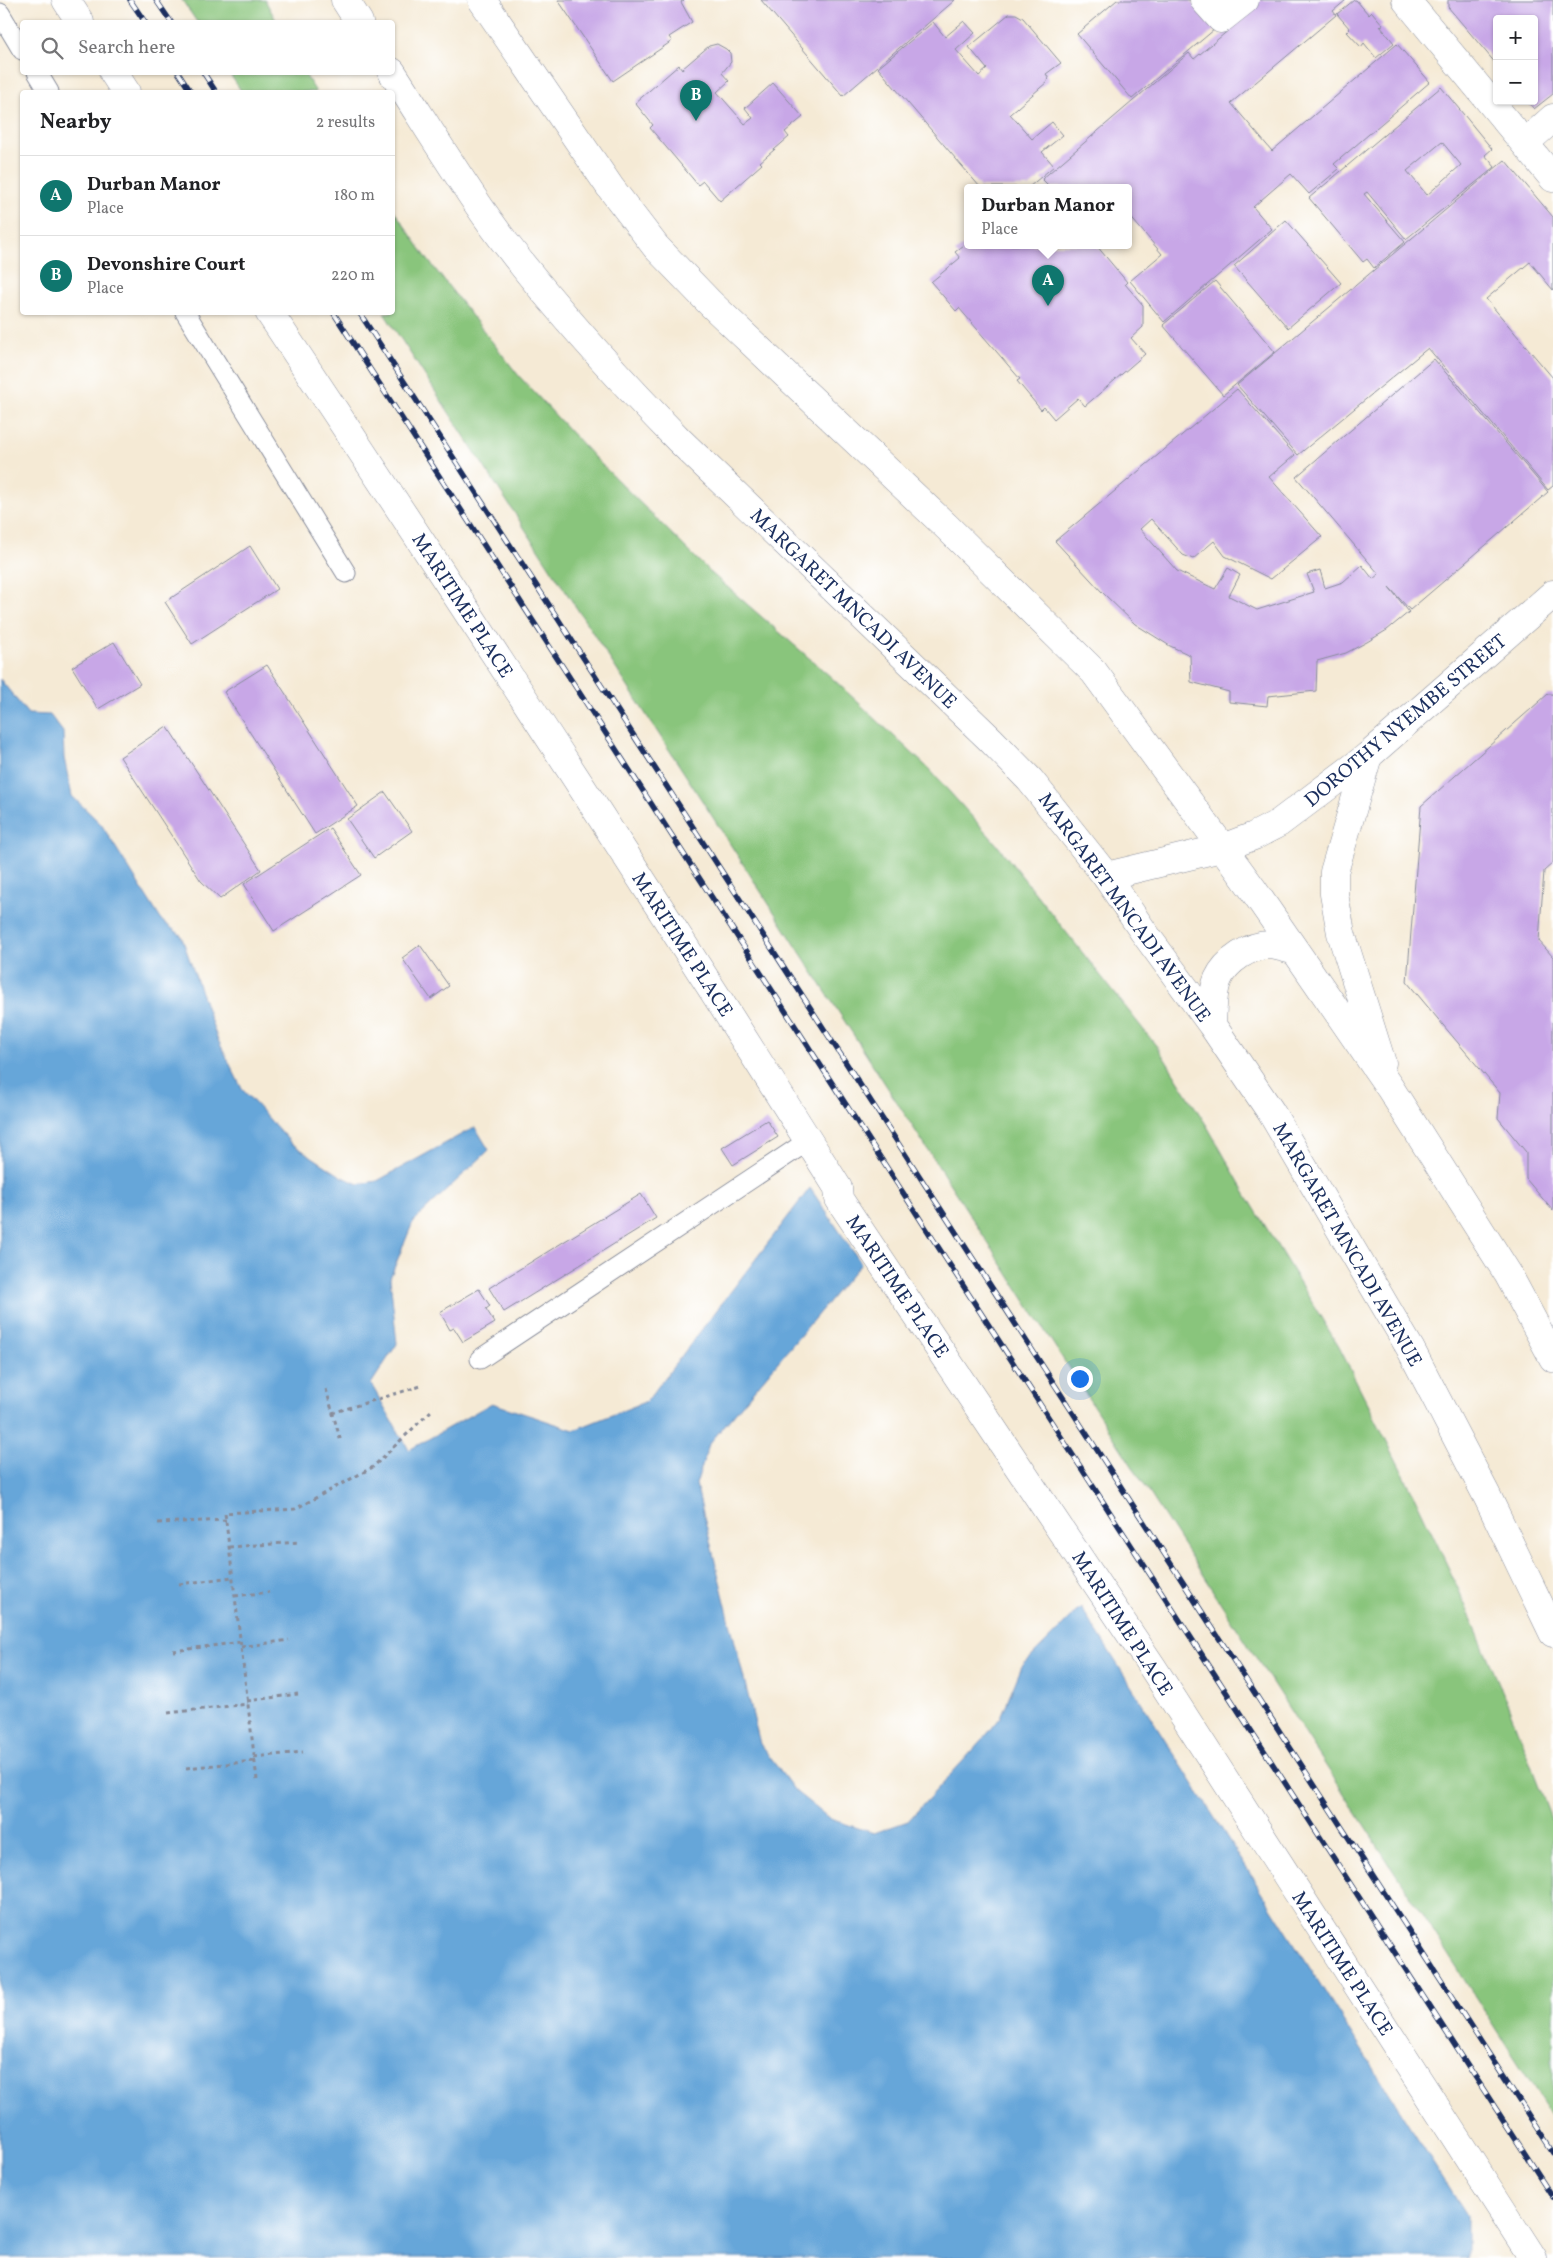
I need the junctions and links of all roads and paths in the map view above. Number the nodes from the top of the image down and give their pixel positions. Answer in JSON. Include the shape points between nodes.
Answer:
{"nodes":[{"id":1,"x":66,"y":0,"type":"edge"},
{"id":2,"x":345,"y":0,"type":"edge"},
{"id":3,"x":361,"y":0,"type":"edge"},
{"id":4,"x":482,"y":0,"type":"edge"},
{"id":5,"x":1204,"y":0,"type":"edge"},
{"id":6,"x":1245,"y":0,"type":"edge"},
{"id":7,"x":1406,"y":0,"type":"edge"},
{"id":8,"x":0,"y":13,"type":"edge"},
{"id":9,"x":79,"y":20,"type":"edge"},
{"id":10,"x":358,"y":20,"type":"edge"},
{"id":11,"x":367,"y":20,"type":"edge"},
{"id":12,"x":20,"y":47,"type":"edge"},
{"id":13,"x":38,"y":75,"type":"edge"},
{"id":14,"x":115,"y":75,"type":"edge"},
{"id":15,"x":394,"y":75,"type":"edge"},
{"id":16,"x":48,"y":90,"type":"edge"},
{"id":17,"x":125,"y":90,"type":"edge"},
{"id":18,"x":1553,"y":118,"type":"edge"},
{"id":19,"x":1524,"y":143,"type":"junction"},
{"id":20,"x":1553,"y":178,"type":"edge"},
{"id":21,"x":187,"y":315,"type":"edge"},
{"id":22,"x":271,"y":315,"type":"edge"},
{"id":23,"x":346,"y":573,"type":"dead end"},
{"id":24,"x":1553,"y":594,"type":"edge"},
{"id":25,"x":1368,"y":756,"type":"junction"},
{"id":26,"x":1222,"y":848,"type":"junction"},
{"id":27,"x":1106,"y":876,"type":"junction"},
{"id":28,"x":1294,"y":950,"type":"junction"},
{"id":29,"x":1212,"y":1025,"type":"junction"},
{"id":30,"x":1390,"y":1088,"type":"junction"},
{"id":31,"x":808,"y":1141,"type":"junction"},
{"id":32,"x":1553,"y":1358,"type":"edge"},
{"id":33,"x":480,"y":1359,"type":"dead end"},
{"id":34,"x":421,"y":1386,"type":"dead end"},
{"id":35,"x":326,"y":1389,"type":"dead end"},
{"id":36,"x":432,"y":1411,"type":"dead end"},
{"id":37,"x":332,"y":1413,"type":"junction"},
{"id":38,"x":341,"y":1442,"type":"dead end"},
{"id":39,"x":226,"y":1520,"type":"junction"},
{"id":40,"x":158,"y":1522,"type":"dead end"},
{"id":41,"x":300,"y":1542,"type":"dead end"},
{"id":42,"x":230,"y":1547,"type":"junction"},
{"id":43,"x":233,"y":1577,"type":"junction"},
{"id":44,"x":179,"y":1584,"type":"dead end"},
{"id":45,"x":269,"y":1592,"type":"dead end"},
{"id":46,"x":236,"y":1596,"type":"junction"},
{"id":47,"x":1553,"y":1633,"type":"edge"},
{"id":48,"x":289,"y":1640,"type":"dead end"},
{"id":49,"x":241,"y":1642,"type":"junction"},
{"id":50,"x":241,"y":1647,"type":"junction"},
{"id":51,"x":173,"y":1651,"type":"dead end"},
{"id":52,"x":298,"y":1694,"type":"dead end"},
{"id":53,"x":248,"y":1703,"type":"junction"},
{"id":54,"x":168,"y":1713,"type":"dead end"},
{"id":55,"x":303,"y":1752,"type":"dead end"},
{"id":56,"x":254,"y":1759,"type":"junction"},
{"id":57,"x":186,"y":1768,"type":"dead end"},
{"id":58,"x":257,"y":1780,"type":"dead end"},
{"id":59,"x":1532,"y":2258,"type":"edge"}],
"edges":[{"from":1,"to":9,"type":"main road"},
{"from":2,"to":10,"type":"main road"},
{"from":3,"to":11,"type":"main road"},
{"from":4,"to":26,"type":"main road","via":[[610,187],[656,247],[1094,672]]},
{"from":5,"to":6,"type":"main road","via":[[1221,20]]},
{"from":7,"to":19,"type":"main road"},
{"from":8,"to":12,"type":"lane"},
{"from":13,"to":16,"type":"lane"},
{"from":14,"to":17,"type":"main road"},
{"from":15,"to":27,"type":"main road","name":"MARGARET MNCADI AVENUE","via":[[484,214],[529,273],[636,396],[990,739],[1030,780]]},
{"from":18,"to":19,"type":"main road"},
{"from":19,"to":20,"type":"main road"},
{"from":21,"to":23,"type":"lane"},
{"from":22,"to":31,"type":"main road","name":"MARITIME PLACE","via":[[496,655]]},
{"from":24,"to":25,"type":"main road","name":"DOROTHY NYEMBE STREET"},
{"from":25,"to":26,"type":"main road","name":"DOROTHY NYEMBE STREET","via":[[1279,823]]},
{"from":25,"to":30,"type":"main road","via":[[1334,872],[1334,894],[1341,933]]},
{"from":26,"to":27,"type":"main road","name":"DOROTHY NYEMBE STREET"},
{"from":26,"to":28,"type":"main road"},
{"from":27,"to":29,"type":"main road","name":"MARGARET MNCADI AVENUE","via":[[1169,969]]},
{"from":28,"to":29,"type":"main road","via":[[1261,946],[1239,956],[1226,967],[1215,988]]},
{"from":28,"to":30,"type":"main road"},
{"from":29,"to":47,"type":"main road","name":"MARGARET MNCADI AVENUE","via":[[1272,1112],[1410,1348]]},
{"from":30,"to":32,"type":"main road","via":[[1508,1274]]},
{"from":31,"to":33,"type":"lane"},
{"from":31,"to":59,"type":"main road","name":"MARITIME PLACE","via":[[838,1188],[839,1199],[1153,1668]]},
{"from":34,"to":37,"type":"path"},
{"from":35,"to":37,"type":"path"},
{"from":36,"to":39,"type":"path","via":[[373,1467],[295,1510],[225,1513]]},
{"from":37,"to":38,"type":"path"},
{"from":39,"to":40,"type":"path"},
{"from":39,"to":42,"type":"path"},
{"from":41,"to":42,"type":"path"},
{"from":42,"to":43,"type":"path"},
{"from":43,"to":44,"type":"path"},
{"from":43,"to":46,"type":"path"},
{"from":45,"to":46,"type":"path"},
{"from":46,"to":49,"type":"path"},
{"from":48,"to":50,"type":"path"},
{"from":49,"to":50,"type":"path"},
{"from":49,"to":51,"type":"path"},
{"from":50,"to":53,"type":"path"},
{"from":52,"to":53,"type":"path"},
{"from":53,"to":54,"type":"path"},
{"from":53,"to":56,"type":"path"},
{"from":55,"to":56,"type":"path"},
{"from":56,"to":57,"type":"path"},
{"from":56,"to":58,"type":"path"}]}
